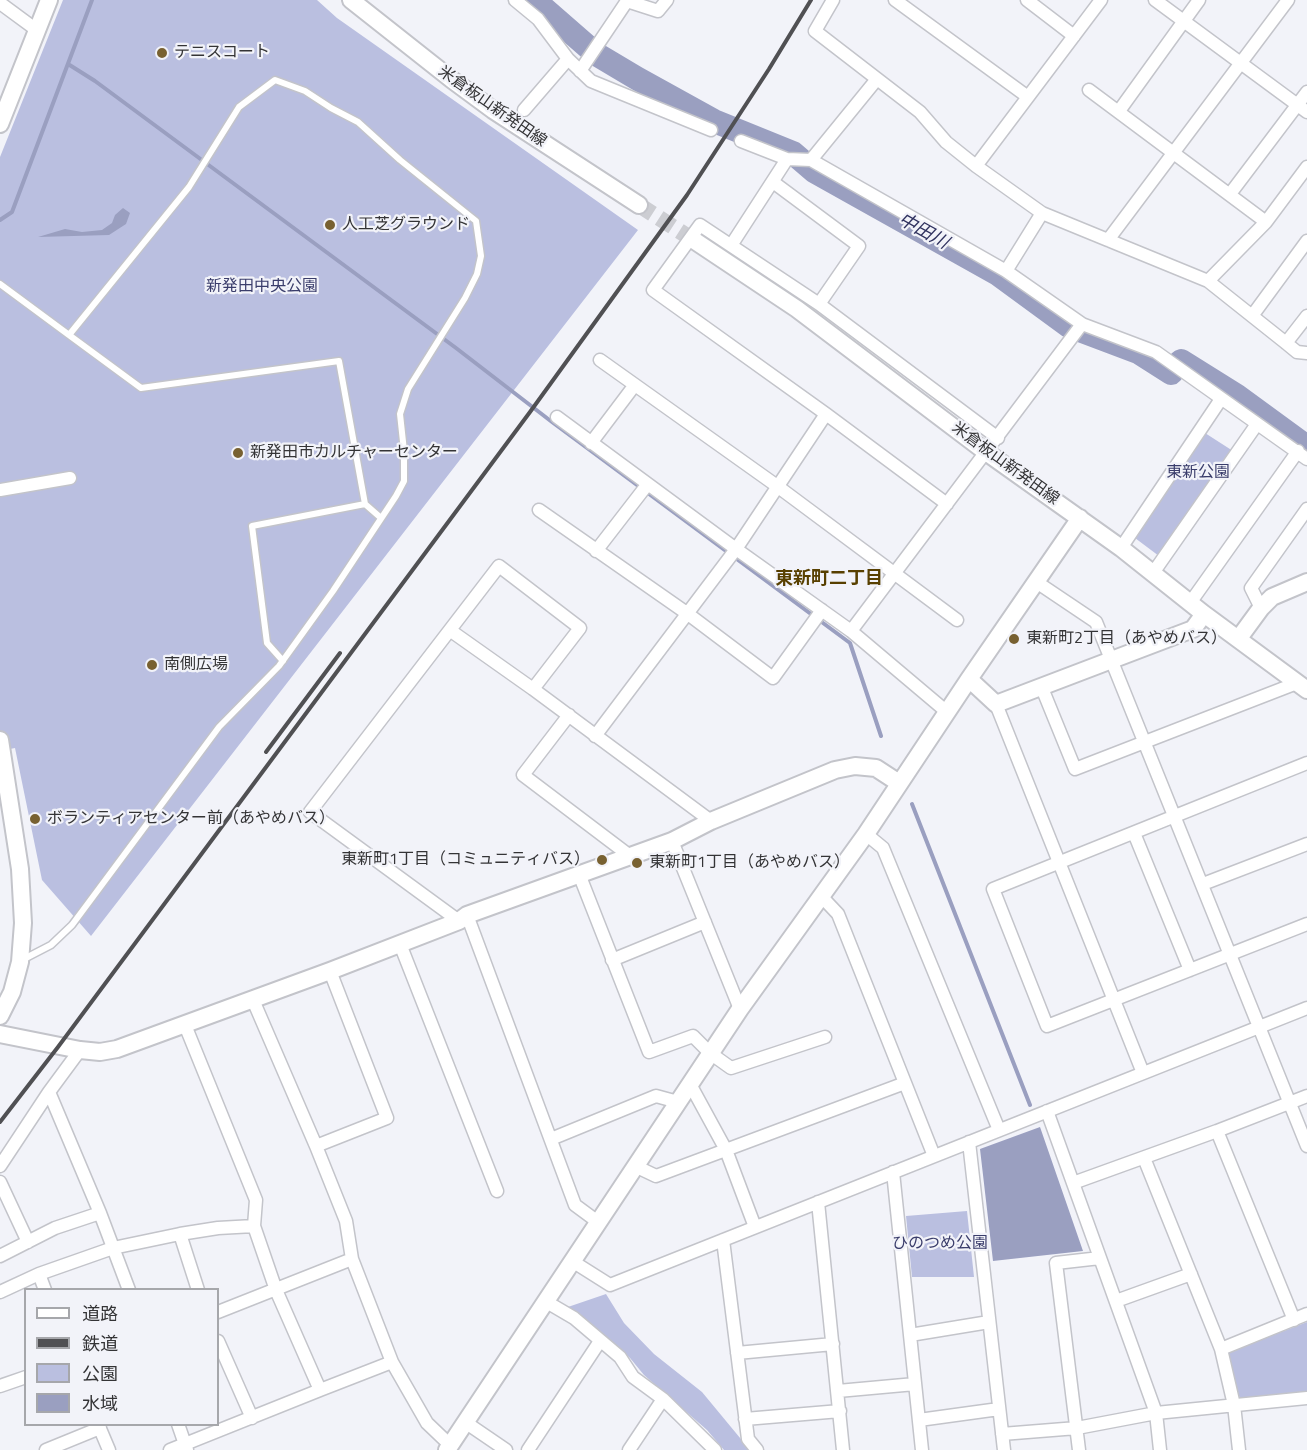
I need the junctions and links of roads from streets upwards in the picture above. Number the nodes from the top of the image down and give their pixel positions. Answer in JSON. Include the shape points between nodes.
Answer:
{"nodes":[{"id":1,"x":49,"y":0,"type":"edge"},
{"id":2,"x":351,"y":0,"type":"edge"},
{"id":3,"x":515,"y":0,"type":"edge"},
{"id":4,"x":667,"y":0,"type":"edge"},
{"id":5,"x":833,"y":0,"type":"edge"},
{"id":6,"x":895,"y":0,"type":"edge"},
{"id":7,"x":1027,"y":0,"type":"edge"},
{"id":8,"x":1101,"y":0,"type":"edge"},
{"id":9,"x":1155,"y":0,"type":"edge"},
{"id":10,"x":1199,"y":0,"type":"edge"},
{"id":11,"x":1288,"y":0,"type":"edge"},
{"id":12,"x":0,"y":3,"type":"edge"},
{"id":13,"x":1183,"y":21,"type":"junction"},
{"id":14,"x":38,"y":31,"type":"junction"},
{"id":15,"x":1074,"y":36,"type":"junction"},
{"id":16,"x":568,"y":59,"type":"junction"},
{"id":17,"x":1241,"y":63,"type":"junction"},
{"id":18,"x":580,"y":71,"type":"junction"},
{"id":19,"x":877,"y":79,"type":"junction"},
{"id":20,"x":1089,"y":90,"type":"dead end"},
{"id":21,"x":1307,"y":92,"type":"edge"},
{"id":22,"x":1028,"y":97,"type":"junction"},
{"id":23,"x":1302,"y":108,"type":"edge"},
{"id":24,"x":524,"y":110,"type":"dead end"},
{"id":25,"x":1119,"y":111,"type":"junction"},
{"id":26,"x":0,"y":124,"type":"edge"},
{"id":27,"x":711,"y":130,"type":"dead end"},
{"id":28,"x":741,"y":141,"type":"dead end"},
{"id":29,"x":1174,"y":152,"type":"junction"},
{"id":30,"x":787,"y":159,"type":"junction"},
{"id":31,"x":811,"y":160,"type":"junction"},
{"id":32,"x":976,"y":166,"type":"junction"},
{"id":33,"x":1307,"y":167,"type":"edge"},
{"id":34,"x":773,"y":182,"type":"junction"},
{"id":35,"x":1230,"y":194,"type":"junction"},
{"id":36,"x":639,"y":205,"type":"tunnel mouth"},
{"id":37,"x":1042,"y":213,"type":"junction"},
{"id":38,"x":1266,"y":222,"type":"junction"},
{"id":39,"x":695,"y":240,"type":"tunnel mouth"},
{"id":40,"x":1108,"y":240,"type":"junction"},
{"id":41,"x":732,"y":244,"type":"junction"},
{"id":42,"x":1305,"y":247,"type":"edge"},
{"id":43,"x":1006,"y":271,"type":"junction"},
{"id":44,"x":1208,"y":281,"type":"junction"},
{"id":45,"x":819,"y":304,"type":"junction"},
{"id":46,"x":1252,"y":316,"type":"junction"},
{"id":47,"x":1307,"y":316,"type":"edge"},
{"id":48,"x":1082,"y":324,"type":"junction"},
{"id":49,"x":1286,"y":343,"type":"junction"},
{"id":50,"x":1307,"y":353,"type":"edge"},
{"id":51,"x":600,"y":360,"type":"dead end"},
{"id":52,"x":634,"y":386,"type":"junction"},
{"id":53,"x":1221,"y":399,"type":"junction"},
{"id":54,"x":826,"y":414,"type":"junction"},
{"id":55,"x":556,"y":417,"type":"dead end"},
{"id":56,"x":1257,"y":424,"type":"junction"},
{"id":57,"x":998,"y":438,"type":"junction"},
{"id":58,"x":591,"y":443,"type":"junction"},
{"id":59,"x":986,"y":452,"type":"junction"},
{"id":60,"x":1302,"y":455,"type":"edge"},
{"id":61,"x":70,"y":478,"type":"dead end"},
{"id":62,"x":647,"y":485,"type":"junction"},
{"id":63,"x":777,"y":486,"type":"junction"},
{"id":64,"x":0,"y":490,"type":"edge"},
{"id":65,"x":947,"y":504,"type":"junction"},
{"id":66,"x":1307,"y":509,"type":"edge"},
{"id":67,"x":539,"y":510,"type":"dead end"},
{"id":68,"x":1080,"y":518,"type":"junction"},
{"id":69,"x":1121,"y":548,"type":"junction"},
{"id":70,"x":736,"y":549,"type":"junction"},
{"id":71,"x":596,"y":551,"type":"junction"},
{"id":72,"x":1153,"y":573,"type":"junction"},
{"id":73,"x":894,"y":574,"type":"junction"},
{"id":74,"x":1035,"y":581,"type":"junction"},
{"id":75,"x":1307,"y":582,"type":"edge"},
{"id":76,"x":1190,"y":603,"type":"junction"},
{"id":77,"x":1261,"y":608,"type":"junction"},
{"id":78,"x":822,"y":610,"type":"junction"},
{"id":79,"x":688,"y":614,"type":"junction"},
{"id":80,"x":1204,"y":614,"type":"junction"},
{"id":81,"x":957,"y":620,"type":"dead end"},
{"id":82,"x":451,"y":631,"type":"junction"},
{"id":83,"x":852,"y":631,"type":"junction"},
{"id":84,"x":1239,"y":638,"type":"junction"},
{"id":85,"x":1113,"y":660,"type":"junction"},
{"id":86,"x":969,"y":679,"type":"junction"},
{"id":87,"x":1302,"y":686,"type":"edge"},
{"id":88,"x":533,"y":688,"type":"junction"},
{"id":89,"x":1042,"y":688,"type":"junction"},
{"id":90,"x":996,"y":704,"type":"junction"},
{"id":91,"x":947,"y":712,"type":"junction"},
{"id":92,"x":569,"y":716,"type":"junction"},
{"id":93,"x":595,"y":736,"type":"junction"},
{"id":94,"x":0,"y":740,"type":"edge"},
{"id":95,"x":1145,"y":741,"type":"junction"},
{"id":96,"x":1307,"y":763,"type":"edge"},
{"id":97,"x":899,"y":783,"type":"junction"},
{"id":98,"x":1175,"y":816,"type":"junction"},
{"id":99,"x":711,"y":821,"type":"junction"},
{"id":100,"x":1134,"y":833,"type":"junction"},
{"id":101,"x":866,"y":834,"type":"junction"},
{"id":102,"x":672,"y":841,"type":"junction"},
{"id":103,"x":1307,"y":844,"type":"edge"},
{"id":104,"x":630,"y":856,"type":"junction"},
{"id":105,"x":1060,"y":862,"type":"junction"},
{"id":106,"x":579,"y":874,"type":"junction"},
{"id":107,"x":1203,"y":885,"type":"junction"},
{"id":108,"x":820,"y":896,"type":"junction"},
{"id":109,"x":463,"y":918,"type":"junction"},
{"id":110,"x":705,"y":922,"type":"junction"},
{"id":111,"x":1307,"y":924,"type":"edge"},
{"id":112,"x":400,"y":944,"type":"junction"},
{"id":113,"x":1231,"y":955,"type":"junction"},
{"id":114,"x":612,"y":960,"type":"junction"},
{"id":115,"x":1190,"y":970,"type":"junction"},
{"id":116,"x":330,"y":971,"type":"junction"},
{"id":117,"x":1113,"y":999,"type":"junction"},
{"id":118,"x":253,"y":1000,"type":"junction"},
{"id":119,"x":1307,"y":1008,"type":"edge"},
{"id":120,"x":740,"y":1009,"type":"junction"},
{"id":121,"x":0,"y":1016,"type":"edge"},
{"id":122,"x":185,"y":1025,"type":"junction"},
{"id":123,"x":1259,"y":1026,"type":"junction"},
{"id":124,"x":0,"y":1034,"type":"edge"},
{"id":125,"x":825,"y":1037,"type":"dead end"},
{"id":126,"x":80,"y":1050,"type":"junction"},
{"id":127,"x":710,"y":1053,"type":"junction"},
{"id":128,"x":1143,"y":1073,"type":"junction"},
{"id":129,"x":905,"y":1083,"type":"junction"},
{"id":130,"x":690,"y":1084,"type":"junction"},
{"id":131,"x":49,"y":1092,"type":"junction"},
{"id":132,"x":1307,"y":1096,"type":"edge"},
{"id":133,"x":678,"y":1102,"type":"junction"},
{"id":134,"x":1289,"y":1103,"type":"junction"},
{"id":135,"x":1047,"y":1111,"type":"junction"},
{"id":136,"x":999,"y":1130,"type":"junction"},
{"id":137,"x":1217,"y":1131,"type":"junction"},
{"id":138,"x":551,"y":1139,"type":"junction"},
{"id":139,"x":969,"y":1142,"type":"junction"},
{"id":140,"x":316,"y":1146,"type":"junction"},
{"id":141,"x":1307,"y":1146,"type":"edge"},
{"id":142,"x":726,"y":1150,"type":"junction"},
{"id":143,"x":934,"y":1156,"type":"junction"},
{"id":144,"x":1144,"y":1158,"type":"junction"},
{"id":145,"x":0,"y":1166,"type":"edge"},
{"id":146,"x":635,"y":1166,"type":"junction"},
{"id":147,"x":893,"y":1172,"type":"junction"},
{"id":148,"x":0,"y":1182,"type":"edge"},
{"id":149,"x":1073,"y":1184,"type":"junction"},
{"id":150,"x":497,"y":1191,"type":"dead end"},
{"id":151,"x":818,"y":1202,"type":"junction"},
{"id":152,"x":100,"y":1213,"type":"junction"},
{"id":153,"x":598,"y":1222,"type":"junction"},
{"id":154,"x":254,"y":1226,"type":"junction"},
{"id":155,"x":755,"y":1227,"type":"junction"},
{"id":156,"x":180,"y":1234,"type":"junction"},
{"id":157,"x":723,"y":1240,"type":"junction"},
{"id":158,"x":28,"y":1242,"type":"junction"},
{"id":159,"x":113,"y":1248,"type":"junction"},
{"id":160,"x":0,"y":1256,"type":"edge"},
{"id":161,"x":352,"y":1258,"type":"junction"},
{"id":162,"x":1100,"y":1258,"type":"junction"},
{"id":163,"x":572,"y":1261,"type":"junction"},
{"id":164,"x":39,"y":1274,"type":"junction"},
{"id":165,"x":1191,"y":1274,"type":"junction"},
{"id":166,"x":44,"y":1288,"type":"edge"},
{"id":167,"x":128,"y":1288,"type":"edge"},
{"id":168,"x":197,"y":1288,"type":"edge"},
{"id":169,"x":276,"y":1290,"type":"junction"},
{"id":170,"x":0,"y":1292,"type":"edge"},
{"id":171,"x":545,"y":1301,"type":"junction"},
{"id":172,"x":1116,"y":1301,"type":"junction"},
{"id":173,"x":219,"y":1312,"type":"edge"},
{"id":174,"x":1307,"y":1314,"type":"edge"},
{"id":175,"x":1294,"y":1320,"type":"junction"},
{"id":176,"x":989,"y":1322,"type":"junction"},
{"id":177,"x":910,"y":1335,"type":"junction"},
{"id":178,"x":600,"y":1341,"type":"junction"},
{"id":179,"x":219,"y":1343,"type":"edge"},
{"id":180,"x":833,"y":1344,"type":"junction"},
{"id":181,"x":1221,"y":1349,"type":"junction"},
{"id":182,"x":737,"y":1353,"type":"junction"},
{"id":183,"x":392,"y":1362,"type":"junction"},
{"id":184,"x":24,"y":1378,"type":"edge"},
{"id":185,"x":915,"y":1384,"type":"junction"},
{"id":186,"x":0,"y":1386,"type":"edge"},
{"id":187,"x":320,"y":1390,"type":"junction"},
{"id":188,"x":838,"y":1390,"type":"junction"},
{"id":189,"x":1307,"y":1398,"type":"edge"},
{"id":190,"x":663,"y":1399,"type":"junction"},
{"id":191,"x":1234,"y":1405,"type":"junction"},
{"id":192,"x":999,"y":1409,"type":"junction"},
{"id":193,"x":840,"y":1411,"type":"junction"},
{"id":194,"x":1156,"y":1413,"type":"junction"},
{"id":195,"x":252,"y":1418,"type":"junction"},
{"id":196,"x":745,"y":1419,"type":"junction"},
{"id":197,"x":919,"y":1420,"type":"junction"},
{"id":198,"x":465,"y":1422,"type":"junction"},
{"id":199,"x":99,"y":1426,"type":"edge"},
{"id":200,"x":178,"y":1426,"type":"edge"},
{"id":201,"x":1077,"y":1428,"type":"junction"},
{"id":202,"x":1002,"y":1434,"type":"junction"},
{"id":203,"x":186,"y":1447,"type":"edge"},
{"id":204,"x":448,"y":1448,"type":"edge"},
{"id":205,"x":46,"y":1450,"type":"edge"},
{"id":206,"x":108,"y":1450,"type":"edge"},
{"id":207,"x":170,"y":1450,"type":"edge"},
{"id":208,"x":506,"y":1450,"type":"edge"},
{"id":209,"x":528,"y":1450,"type":"edge"},
{"id":210,"x":629,"y":1450,"type":"edge"},
{"id":211,"x":715,"y":1450,"type":"edge"},
{"id":212,"x":757,"y":1450,"type":"edge"},
{"id":213,"x":843,"y":1450,"type":"edge"},
{"id":214,"x":922,"y":1450,"type":"edge"},
{"id":215,"x":1004,"y":1450,"type":"edge"},
{"id":216,"x":1079,"y":1450,"type":"edge"},
{"id":217,"x":1160,"y":1450,"type":"edge"},
{"id":218,"x":1239,"y":1450,"type":"edge"}],
"edges":[{"from":1,"to":14,"type":"street"},
{"from":2,"to":36,"type":"street","name":"米倉板山新発田線","via":[[493,110]]},
{"from":3,"to":16,"type":"street","via":[[538,19]]},
{"from":4,"to":18,"type":"street","via":[[658,11],[627,1]]},
{"from":5,"to":19,"type":"street","via":[[815,31]]},
{"from":6,"to":22,"type":"street"},
{"from":7,"to":15,"type":"street"},
{"from":8,"to":15,"type":"street"},
{"from":9,"to":13,"type":"street"},
{"from":10,"to":13,"type":"street"},
{"from":11,"to":17,"type":"street"},
{"from":12,"to":14,"type":"street"},
{"from":13,"to":17,"type":"street"},
{"from":13,"to":25,"type":"street"},
{"from":14,"to":26,"type":"street"},
{"from":15,"to":22,"type":"street"},
{"from":16,"to":18,"type":"street"},
{"from":16,"to":24,"type":"street"},
{"from":17,"to":23,"type":"street"},
{"from":17,"to":29,"type":"street"},
{"from":18,"to":27,"type":"street","via":[[591,81]]},
{"from":19,"to":31,"type":"street"},
{"from":19,"to":32,"type":"street","via":[[920,112],[946,142]]},
{"from":20,"to":25,"type":"street"},
{"from":21,"to":23,"type":"street"},
{"from":22,"to":32,"type":"street"},
{"from":23,"to":35,"type":"street"},
{"from":25,"to":29,"type":"street"},
{"from":28,"to":30,"type":"street"},
{"from":29,"to":35,"type":"street"},
{"from":29,"to":40,"type":"street"},
{"from":30,"to":31,"type":"street"},
{"from":30,"to":34,"type":"street"},
{"from":31,"to":43,"type":"street"},
{"from":32,"to":37,"type":"street"},
{"from":33,"to":38,"type":"street"},
{"from":34,"to":41,"type":"street"},
{"from":34,"to":45,"type":"street","via":[[859,246]]},
{"from":35,"to":38,"type":"street"},
{"from":37,"to":40,"type":"street"},
{"from":37,"to":43,"type":"street"},
{"from":38,"to":44,"type":"street"},
{"from":39,"to":59,"type":"street","name":"米倉板山新発田線","via":[[797,309]]},
{"from":40,"to":44,"type":"street"},
{"from":41,"to":45,"type":"street"},
{"from":41,"to":54,"type":"street","via":[[700,225],[653,290]]},
{"from":42,"to":46,"type":"street"},
{"from":43,"to":48,"type":"street"},
{"from":44,"to":46,"type":"street"},
{"from":45,"to":57,"type":"street"},
{"from":46,"to":49,"type":"street"},
{"from":47,"to":49,"type":"street"},
{"from":48,"to":53,"type":"street","via":[[1156,352]]},
{"from":48,"to":57,"type":"street"},
{"from":49,"to":50,"type":"street","via":[[1297,352]]},
{"from":51,"to":52,"type":"street"},
{"from":52,"to":58,"type":"street"},
{"from":52,"to":63,"type":"street"},
{"from":53,"to":56,"type":"street"},
{"from":53,"to":69,"type":"street"},
{"from":54,"to":63,"type":"street"},
{"from":54,"to":65,"type":"street"},
{"from":55,"to":58,"type":"street"},
{"from":56,"to":60,"type":"street"},
{"from":56,"to":72,"type":"street"},
{"from":57,"to":59,"type":"street"},
{"from":58,"to":62,"type":"street"},
{"from":59,"to":65,"type":"street"},
{"from":59,"to":68,"type":"street","name":"米倉板山新発田線"},
{"from":60,"to":76,"type":"street"},
{"from":61,"to":64,"type":"street"},
{"from":62,"to":70,"type":"street"},
{"from":62,"to":71,"type":"street"},
{"from":63,"to":70,"type":"street"},
{"from":63,"to":73,"type":"street"},
{"from":65,"to":73,"type":"street"},
{"from":66,"to":77,"type":"street","via":[[1251,588]]},
{"from":67,"to":71,"type":"street"},
{"from":68,"to":69,"type":"street","name":"米倉板山新発田線"},
{"from":68,"to":74,"type":"street"},
{"from":69,"to":72,"type":"street","name":"米倉板山新発田線"},
{"from":70,"to":78,"type":"street"},
{"from":70,"to":79,"type":"street"},
{"from":71,"to":79,"type":"street"},
{"from":72,"to":76,"type":"street","name":"米倉板山新発田線"},
{"from":73,"to":81,"type":"street"},
{"from":73,"to":83,"type":"street"},
{"from":74,"to":85,"type":"street","via":[[1096,622]]},
{"from":74,"to":86,"type":"street"},
{"from":75,"to":77,"type":"street","via":[[1272,597]]},
{"from":76,"to":80,"type":"street","name":"米倉板山新発田線"},
{"from":77,"to":84,"type":"street"},
{"from":78,"to":79,"type":"street","via":[[773,678]]},
{"from":78,"to":83,"type":"street"},
{"from":79,"to":93,"type":"street"},
{"from":80,"to":84,"type":"street","name":"米倉板山新発田線"},
{"from":80,"to":85,"type":"street","via":[[1193,629]]},
{"from":82,"to":88,"type":"street"},
{"from":82,"to":88,"type":"street","via":[[499,566],[580,628]]},
{"from":82,"to":109,"type":"street","via":[[310,812]]},
{"from":83,"to":91,"type":"street"},
{"from":84,"to":87,"type":"street","name":"米倉板山新発田線"},
{"from":85,"to":89,"type":"street"},
{"from":85,"to":95,"type":"street"},
{"from":86,"to":90,"type":"street"},
{"from":86,"to":91,"type":"street"},
{"from":87,"to":95,"type":"street"},
{"from":88,"to":92,"type":"street"},
{"from":89,"to":90,"type":"street"},
{"from":89,"to":95,"type":"street","via":[[1075,769]]},
{"from":90,"to":105,"type":"street"},
{"from":91,"to":97,"type":"street"},
{"from":92,"to":93,"type":"street"},
{"from":92,"to":104,"type":"street","via":[[523,775]]},
{"from":93,"to":99,"type":"street"},
{"from":94,"to":121,"type":"street","via":[[20,869],[23,923],[20,962]]},
{"from":95,"to":98,"type":"street"},
{"from":96,"to":98,"type":"street"},
{"from":97,"to":99,"type":"street","via":[[876,768],[855,766],[835,770]]},
{"from":97,"to":101,"type":"street"},
{"from":98,"to":100,"type":"street"},
{"from":98,"to":107,"type":"street"},
{"from":99,"to":102,"type":"street"},
{"from":100,"to":105,"type":"street"},
{"from":100,"to":115,"type":"street"},
{"from":101,"to":108,"type":"street"},
{"from":101,"to":136,"type":"street","via":[[883,849]]},
{"from":102,"to":104,"type":"street"},
{"from":102,"to":110,"type":"street"},
{"from":103,"to":107,"type":"street"},
{"from":104,"to":106,"type":"street"},
{"from":105,"to":117,"type":"street"},
{"from":105,"to":117,"type":"street","via":[[993,889],[1047,1026]]},
{"from":106,"to":109,"type":"street"},
{"from":106,"to":114,"type":"street"},
{"from":107,"to":113,"type":"street"},
{"from":108,"to":120,"type":"street"},
{"from":108,"to":129,"type":"street","via":[[838,914]]},
{"from":109,"to":112,"type":"street"},
{"from":109,"to":138,"type":"street"},
{"from":110,"to":114,"type":"street"},
{"from":110,"to":120,"type":"street"},
{"from":111,"to":113,"type":"street"},
{"from":112,"to":116,"type":"street"},
{"from":112,"to":150,"type":"street"},
{"from":113,"to":115,"type":"street"},
{"from":113,"to":123,"type":"street"},
{"from":114,"to":127,"type":"street","via":[[649,1052],[693,1036]]},
{"from":115,"to":117,"type":"street"},
{"from":116,"to":118,"type":"street"},
{"from":116,"to":140,"type":"street","via":[[387,1118]]},
{"from":117,"to":128,"type":"street"},
{"from":118,"to":122,"type":"street"},
{"from":118,"to":140,"type":"street"},
{"from":119,"to":123,"type":"street"},
{"from":120,"to":127,"type":"street"},
{"from":122,"to":126,"type":"street","via":[[117,1049]]},
{"from":122,"to":154,"type":"street","via":[[256,1200]]},
{"from":123,"to":128,"type":"street"},
{"from":123,"to":134,"type":"street"},
{"from":124,"to":126,"type":"street"},
{"from":125,"to":127,"type":"street","via":[[731,1068]]},
{"from":126,"to":131,"type":"street"},
{"from":127,"to":130,"type":"street"},
{"from":128,"to":135,"type":"street"},
{"from":129,"to":142,"type":"street"},
{"from":129,"to":143,"type":"street"},
{"from":130,"to":133,"type":"street"},
{"from":130,"to":142,"type":"street"},
{"from":131,"to":145,"type":"street"},
{"from":131,"to":152,"type":"street"},
{"from":132,"to":134,"type":"street"},
{"from":133,"to":138,"type":"street","via":[[656,1096]]},
{"from":133,"to":146,"type":"street"},
{"from":134,"to":137,"type":"street"},
{"from":134,"to":141,"type":"street"},
{"from":135,"to":136,"type":"street"},
{"from":135,"to":149,"type":"street"},
{"from":136,"to":139,"type":"street"},
{"from":137,"to":144,"type":"street"},
{"from":137,"to":175,"type":"street"},
{"from":138,"to":153,"type":"street","via":[[575,1204]]},
{"from":139,"to":143,"type":"street"},
{"from":139,"to":176,"type":"street"},
{"from":140,"to":161,"type":"street","via":[[346,1221]]},
{"from":142,"to":146,"type":"street","via":[[656,1176]]},
{"from":142,"to":155,"type":"street"},
{"from":143,"to":147,"type":"street"},
{"from":144,"to":149,"type":"street"},
{"from":144,"to":165,"type":"street"},
{"from":146,"to":153,"type":"street"},
{"from":147,"to":151,"type":"street"},
{"from":147,"to":177,"type":"street"},
{"from":148,"to":158,"type":"street"},
{"from":149,"to":162,"type":"street"},
{"from":151,"to":155,"type":"street"},
{"from":151,"to":180,"type":"street"},
{"from":152,"to":158,"type":"street"},
{"from":152,"to":159,"type":"street"},
{"from":153,"to":163,"type":"street"},
{"from":154,"to":156,"type":"street"},
{"from":154,"to":169,"type":"street"},
{"from":155,"to":157,"type":"street"},
{"from":156,"to":159,"type":"street"},
{"from":156,"to":168,"type":"street"},
{"from":157,"to":163,"type":"street","via":[[610,1285]]},
{"from":157,"to":182,"type":"street"},
{"from":158,"to":160,"type":"street"},
{"from":159,"to":164,"type":"street"},
{"from":159,"to":167,"type":"street"},
{"from":161,"to":169,"type":"street"},
{"from":161,"to":183,"type":"street"},
{"from":162,"to":172,"type":"street"},
{"from":162,"to":201,"type":"street","via":[[1056,1263]]},
{"from":163,"to":171,"type":"street"},
{"from":164,"to":166,"type":"street"},
{"from":164,"to":170,"type":"street"},
{"from":165,"to":172,"type":"street"},
{"from":165,"to":181,"type":"street"},
{"from":169,"to":173,"type":"street"},
{"from":169,"to":187,"type":"street"},
{"from":171,"to":178,"type":"street","via":[[574,1318]]},
{"from":171,"to":198,"type":"street"},
{"from":172,"to":194,"type":"street"},
{"from":174,"to":175,"type":"street"},
{"from":175,"to":181,"type":"street"},
{"from":176,"to":177,"type":"street"},
{"from":176,"to":192,"type":"street"},
{"from":177,"to":185,"type":"street"},
{"from":178,"to":190,"type":"street","via":[[620,1357],[633,1377]]},
{"from":178,"to":209,"type":"street"},
{"from":179,"to":195,"type":"street"},
{"from":180,"to":182,"type":"street"},
{"from":180,"to":188,"type":"street"},
{"from":181,"to":191,"type":"street"},
{"from":182,"to":196,"type":"street"},
{"from":183,"to":187,"type":"street"},
{"from":183,"to":204,"type":"street","via":[[427,1423]]},
{"from":184,"to":186,"type":"street"},
{"from":185,"to":188,"type":"street"},
{"from":185,"to":197,"type":"street"},
{"from":187,"to":195,"type":"street"},
{"from":188,"to":193,"type":"street"},
{"from":189,"to":191,"type":"street"},
{"from":190,"to":210,"type":"street"},
{"from":190,"to":211,"type":"street"},
{"from":191,"to":194,"type":"street"},
{"from":191,"to":218,"type":"street"},
{"from":192,"to":197,"type":"street"},
{"from":192,"to":202,"type":"street"},
{"from":193,"to":196,"type":"street"},
{"from":193,"to":213,"type":"street"},
{"from":194,"to":201,"type":"street"},
{"from":194,"to":217,"type":"street"},
{"from":195,"to":203,"type":"street"},
{"from":196,"to":212,"type":"street","via":[[748,1439]]},
{"from":197,"to":214,"type":"street"},
{"from":198,"to":204,"type":"street"},
{"from":198,"to":208,"type":"street"},
{"from":199,"to":205,"type":"street"},
{"from":199,"to":206,"type":"street"},
{"from":200,"to":203,"type":"street"},
{"from":201,"to":202,"type":"street"},
{"from":201,"to":216,"type":"street"},
{"from":202,"to":215,"type":"street"},
{"from":203,"to":207,"type":"street"}]}
